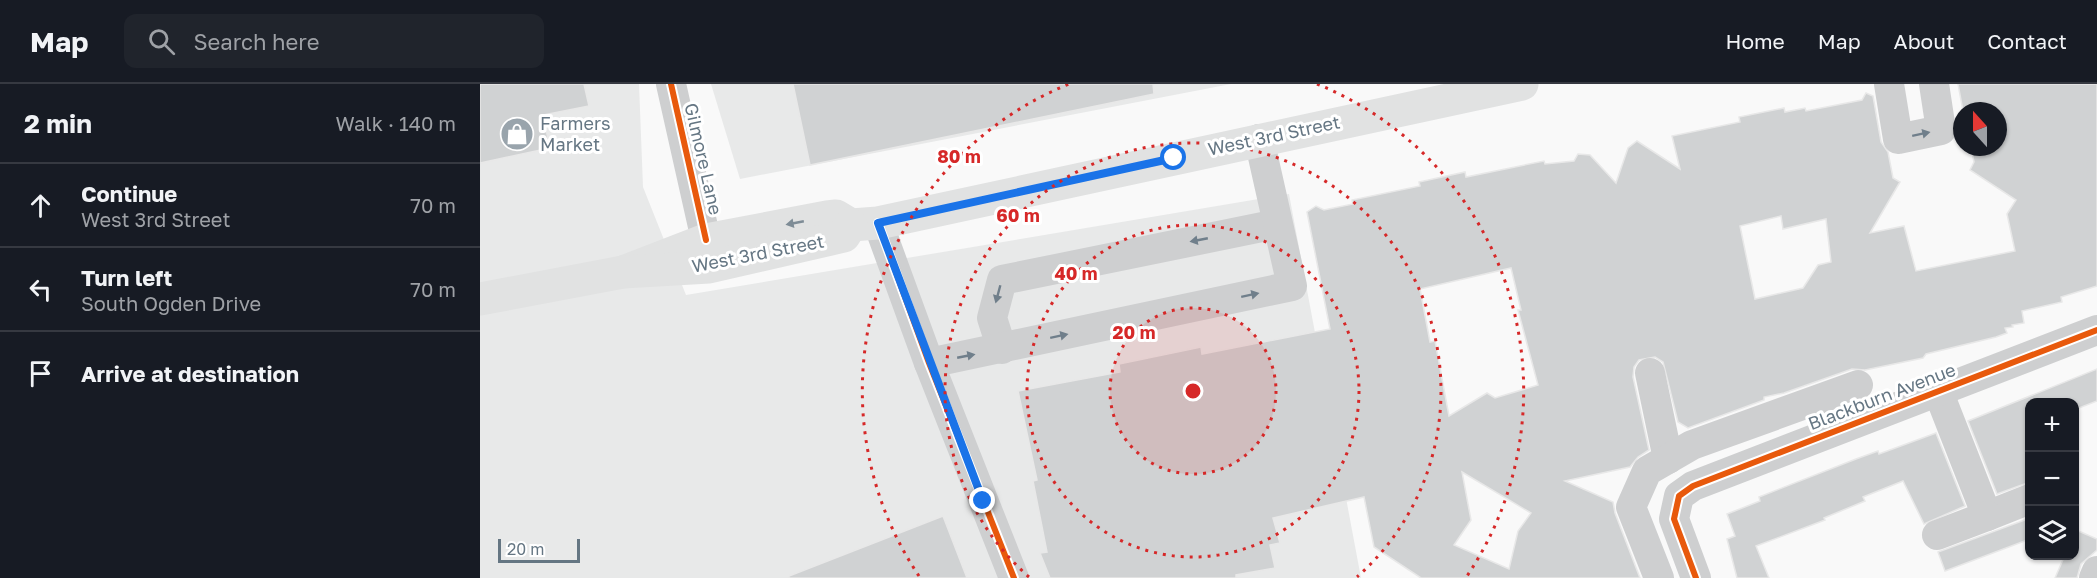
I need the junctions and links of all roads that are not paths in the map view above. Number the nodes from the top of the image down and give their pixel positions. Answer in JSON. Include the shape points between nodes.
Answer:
{"nodes":[{"id":1,"x":671,"y":84,"type":"edge"},
{"id":2,"x":1522,"y":84,"type":"edge"},
{"id":3,"x":1889,"y":84,"type":"edge"},
{"id":4,"x":1934,"y":84,"type":"edge"},
{"id":5,"x":1259,"y":139,"type":"junction"},
{"id":6,"x":864,"y":224,"type":"junction"},
{"id":7,"x":1277,"y":224,"type":"junction"},
{"id":8,"x":706,"y":240,"type":"junction"},
{"id":9,"x":622,"y":272,"type":"junction"},
{"id":10,"x":480,"y":299,"type":"edge"},
{"id":11,"x":2097,"y":330,"type":"edge"},
{"id":12,"x":1002,"y":349,"type":"junction"},
{"id":13,"x":929,"y":363,"type":"junction"},
{"id":14,"x":1650,"y":373,"type":"dead end"},
{"id":15,"x":1858,"y":384,"type":"dead end"},
{"id":16,"x":1938,"y":392,"type":"junction"},
{"id":17,"x":1668,"y":459,"type":"junction"},
{"id":18,"x":2025,"y":501,"type":"edge"},
{"id":19,"x":1987,"y":516,"type":"junction"},
{"id":20,"x":1937,"y":535,"type":"dead end"},
{"id":21,"x":2097,"y":571,"type":"edge"},
{"id":22,"x":1014,"y":578,"type":"edge"},
{"id":23,"x":1659,"y":578,"type":"edge"},
{"id":24,"x":1696,"y":578,"type":"edge"},
{"id":25,"x":2094,"y":578,"type":"edge"}],
"edges":[{"from":1,"to":8,"type":"street","name":"Gilmore Lane"},
{"from":2,"to":5,"type":"main road","name":"West 3rd Street"},
{"from":3,"to":4,"type":"street","one_way":true,"via":[[1898,139],[1941,130]]},
{"from":5,"to":6,"type":"main road","name":"West 3rd Street"},
{"from":5,"to":7,"type":"street"},
{"from":6,"to":8,"type":"main road","name":"West 3rd Street","one_way":true,"via":[[836,216]]},
{"from":6,"to":9,"type":"main road","name":"West 3rd Street","via":[[844,236],[709,267]]},
{"from":6,"to":13,"type":"street"},
{"from":7,"to":12,"type":"street","one_way":true,"via":[[1002,280],[992,318]]},
{"from":12,"to":7,"type":"street","one_way":true,"via":[[1292,286]]},
{"from":8,"to":9,"type":"main road","name":"West 3rd Street"},
{"from":9,"to":10,"type":"main road","name":"West 3rd Street"},
{"from":11,"to":16,"type":"street","name":"Blackburn Avenue"},
{"from":13,"to":12,"type":"street","one_way":true},
{"from":13,"to":22,"type":"street"},
{"from":14,"to":17,"type":"street"},
{"from":15,"to":17,"type":"street","via":[[1692,445]]},
{"from":16,"to":19,"type":"street"},
{"from":16,"to":24,"type":"street","name":"Blackburn Avenue","via":[[1693,486],[1679,496],[1674,519]]},
{"from":17,"to":23,"type":"street","via":[[1647,471],[1631,507]]},
{"from":18,"to":19,"type":"street"},
{"from":19,"to":20,"type":"street"},
{"from":21,"to":25,"type":"street"}]}
